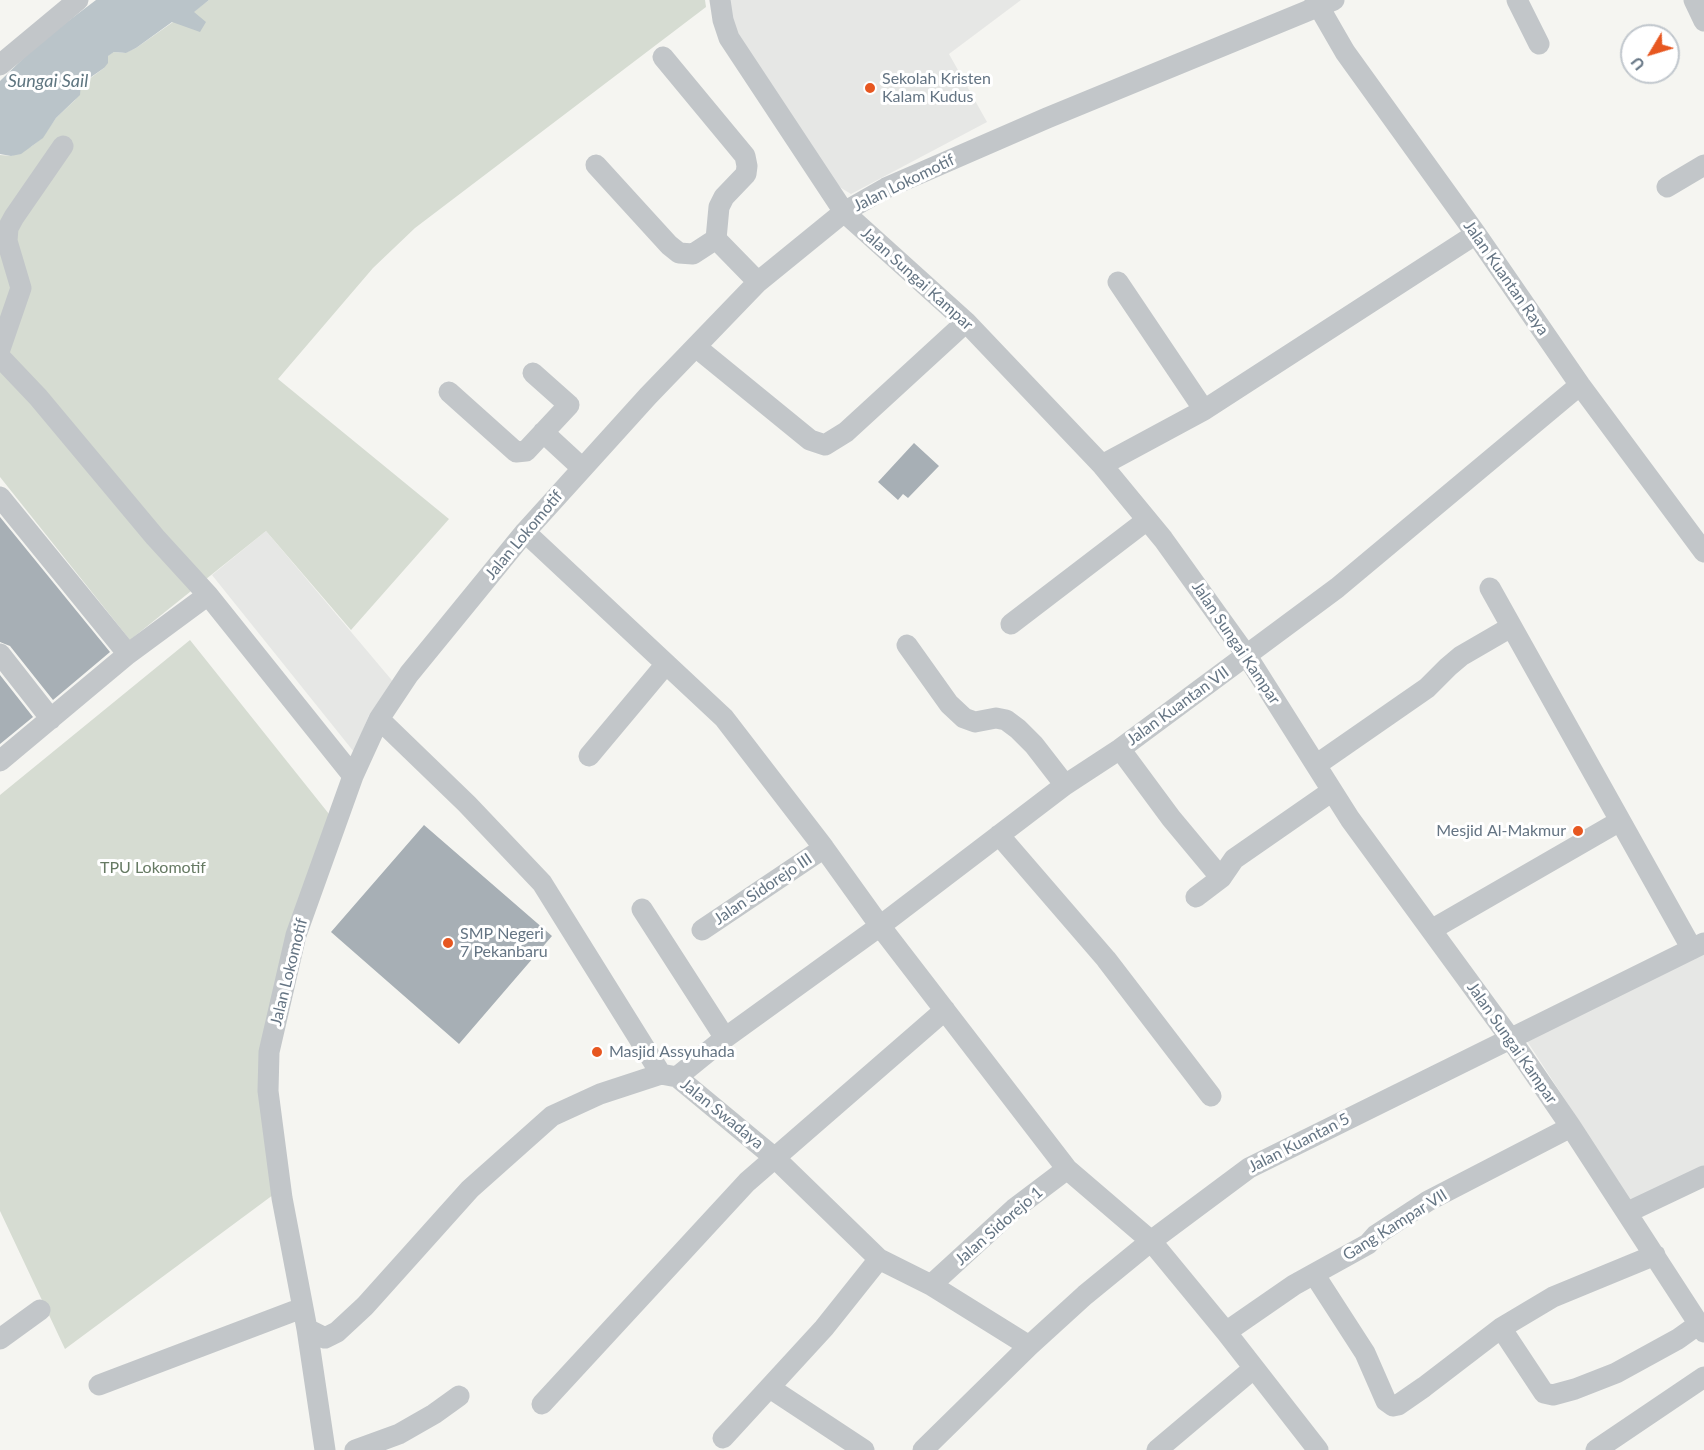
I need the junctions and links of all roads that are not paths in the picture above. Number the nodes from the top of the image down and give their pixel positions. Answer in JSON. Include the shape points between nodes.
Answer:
{"nodes":[{"id":1,"x":78,"y":0,"type":"edge"},
{"id":2,"x":720,"y":0,"type":"edge"},
{"id":3,"x":1517,"y":0,"type":"edge"},
{"id":4,"x":1322,"y":2,"type":"edge"},
{"id":5,"x":1539,"y":44,"type":"dead end"},
{"id":6,"x":663,"y":57,"type":"dead end"},
{"id":7,"x":0,"y":65,"type":"edge"},
{"id":8,"x":63,"y":146,"type":"dead end"},
{"id":9,"x":596,"y":165,"type":"dead end"},
{"id":10,"x":1704,"y":165,"type":"edge"},
{"id":11,"x":1667,"y":187,"type":"dead end"},
{"id":12,"x":844,"y":213,"type":"junction"},
{"id":13,"x":1476,"y":234,"type":"junction"},
{"id":14,"x":716,"y":239,"type":"junction"},
{"id":15,"x":758,"y":282,"type":"junction"},
{"id":16,"x":1118,"y":282,"type":"dead end"},
{"id":17,"x":966,"y":322,"type":"junction"},
{"id":18,"x":696,"y":347,"type":"junction"},
{"id":19,"x":0,"y":349,"type":"edge"},
{"id":20,"x":0,"y":357,"type":"edge"},
{"id":21,"x":533,"y":373,"type":"dead end"},
{"id":22,"x":1580,"y":385,"type":"junction"},
{"id":23,"x":449,"y":392,"type":"dead end"},
{"id":24,"x":1204,"y":410,"type":"junction"},
{"id":25,"x":543,"y":432,"type":"junction"},
{"id":26,"x":1102,"y":465,"type":"junction"},
{"id":27,"x":582,"y":468,"type":"junction"},
{"id":28,"x":0,"y":497,"type":"edge"},
{"id":29,"x":1147,"y":519,"type":"junction"},
{"id":30,"x":525,"y":532,"type":"junction"},
{"id":31,"x":1704,"y":552,"type":"edge"},
{"id":32,"x":1490,"y":588,"type":"dead end"},
{"id":33,"x":208,"y":595,"type":"junction"},
{"id":34,"x":1011,"y":624,"type":"dead end"},
{"id":35,"x":1511,"y":627,"type":"junction"},
{"id":36,"x":907,"y":645,"type":"dead end"},
{"id":37,"x":0,"y":654,"type":"edge"},
{"id":38,"x":128,"y":654,"type":"junction"},
{"id":39,"x":1246,"y":656,"type":"junction"},
{"id":40,"x":666,"y":664,"type":"junction"},
{"id":41,"x":51,"y":719,"type":"junction"},
{"id":42,"x":379,"y":719,"type":"junction"},
{"id":43,"x":1120,"y":749,"type":"junction"},
{"id":44,"x":589,"y":756,"type":"dead end"},
{"id":45,"x":0,"y":762,"type":"edge"},
{"id":46,"x":1316,"y":765,"type":"junction"},
{"id":47,"x":353,"y":776,"type":"junction"},
{"id":48,"x":1065,"y":785,"type":"junction"},
{"id":49,"x":1332,"y":791,"type":"junction"},
{"id":50,"x":1620,"y":821,"type":"junction"},
{"id":51,"x":999,"y":835,"type":"junction"},
{"id":52,"x":824,"y":848,"type":"junction"},
{"id":53,"x":1221,"y":878,"type":"junction"},
{"id":54,"x":1196,"y":897,"type":"dead end"},
{"id":55,"x":642,"y":909,"type":"dead end"},
{"id":56,"x":880,"y":926,"type":"junction"},
{"id":57,"x":702,"y":930,"type":"dead end"},
{"id":58,"x":1431,"y":930,"type":"junction"},
{"id":59,"x":1698,"y":946,"type":"edge"},
{"id":60,"x":945,"y":1010,"type":"junction"},
{"id":61,"x":725,"y":1038,"type":"junction"},
{"id":62,"x":1510,"y":1038,"type":"junction"},
{"id":63,"x":669,"y":1076,"type":"junction"},
{"id":64,"x":1211,"y":1096,"type":"dead end"},
{"id":65,"x":1571,"y":1127,"type":"junction"},
{"id":66,"x":776,"y":1159,"type":"junction"},
{"id":67,"x":1067,"y":1169,"type":"junction"},
{"id":68,"x":1704,"y":1176,"type":"edge"},
{"id":69,"x":1628,"y":1212,"type":"junction"},
{"id":70,"x":1151,"y":1241,"type":"junction"},
{"id":71,"x":1655,"y":1255,"type":"junction"},
{"id":72,"x":879,"y":1259,"type":"junction"},
{"id":73,"x":1314,"y":1274,"type":"junction"},
{"id":74,"x":932,"y":1285,"type":"junction"},
{"id":75,"x":302,"y":1308,"type":"junction"},
{"id":76,"x":40,"y":1310,"type":"dead end"},
{"id":77,"x":1501,"y":1328,"type":"junction"},
{"id":78,"x":1701,"y":1328,"type":"edge"},
{"id":79,"x":307,"y":1329,"type":"junction"},
{"id":80,"x":1226,"y":1332,"type":"junction"},
{"id":81,"x":0,"y":1339,"type":"edge"},
{"id":82,"x":1029,"y":1346,"type":"junction"},
{"id":83,"x":1253,"y":1369,"type":"junction"},
{"id":84,"x":1704,"y":1377,"type":"edge"},
{"id":85,"x":99,"y":1385,"type":"dead end"},
{"id":86,"x":770,"y":1388,"type":"junction"},
{"id":87,"x":459,"y":1396,"type":"dead end"},
{"id":88,"x":542,"y":1404,"type":"dead end"},
{"id":89,"x":723,"y":1438,"type":"dead end"},
{"id":90,"x":325,"y":1450,"type":"edge"},
{"id":91,"x":355,"y":1450,"type":"edge"},
{"id":92,"x":864,"y":1450,"type":"edge"},
{"id":93,"x":923,"y":1450,"type":"edge"},
{"id":94,"x":1157,"y":1450,"type":"edge"},
{"id":95,"x":1318,"y":1450,"type":"edge"},
{"id":96,"x":1596,"y":1450,"type":"edge"}],
"edges":[{"from":1,"to":7,"type":"street"},
{"from":2,"to":12,"type":"street","name":"Jalan Sungai Kampar","via":[[729,38]]},
{"from":3,"to":5,"type":"street"},
{"from":4,"to":12,"type":"street","name":"Jalan Lokomotif","via":[[886,188]]},
{"from":4,"to":13,"type":"street","name":"Jalan Kuantan Raya","via":[[1345,52]]},
{"from":6,"to":14,"type":"street","via":[[745,156],[746,174],[718,207]]},
{"from":8,"to":19,"type":"street","via":[[8,228],[7,241],[21,288]]},
{"from":9,"to":14,"type":"street","via":[[679,253],[693,254]]},
{"from":10,"to":11,"type":"street"},
{"from":12,"to":15,"type":"street","name":"Jalan Lokomotif"},
{"from":12,"to":17,"type":"street","name":"Jalan Sungai Kampar"},
{"from":13,"to":22,"type":"street","name":"Jalan Kuantan Raya"},
{"from":13,"to":24,"type":"street"},
{"from":14,"to":15,"type":"street"},
{"from":15,"to":18,"type":"street","name":"Jalan Lokomotif"},
{"from":16,"to":24,"type":"street"},
{"from":17,"to":18,"type":"street","via":[[846,432],[825,445],[810,440]]},
{"from":17,"to":26,"type":"street","name":"Jalan Sungai Kampar"},
{"from":18,"to":27,"type":"street","name":"Jalan Lokomotif"},
{"from":20,"to":33,"type":"street"},
{"from":21,"to":25,"type":"street","via":[[569,405]]},
{"from":22,"to":31,"type":"street","name":"Jalan Kuantan Raya"},
{"from":22,"to":39,"type":"street","name":"Jalan Kuantan VII","via":[[1346,581]]},
{"from":23,"to":25,"type":"street","via":[[516,452],[526,451]]},
{"from":24,"to":26,"type":"street"},
{"from":25,"to":27,"type":"street"},
{"from":26,"to":29,"type":"street","name":"Jalan Sungai Kampar"},
{"from":27,"to":30,"type":"street","name":"Jalan Lokomotif"},
{"from":28,"to":38,"type":"street"},
{"from":29,"to":34,"type":"street"},
{"from":29,"to":39,"type":"street","name":"Jalan Sungai Kampar"},
{"from":30,"to":40,"type":"street"},
{"from":30,"to":42,"type":"street","name":"Jalan Lokomotif","via":[[408,674]]},
{"from":32,"to":35,"type":"street"},
{"from":33,"to":38,"type":"street"},
{"from":33,"to":47,"type":"street"},
{"from":35,"to":46,"type":"street","via":[[1461,656],[1427,688]]},
{"from":35,"to":50,"type":"street"},
{"from":36,"to":48,"type":"street","via":[[949,704],[964,718],[975,722],[1006,720],[1034,745]]},
{"from":37,"to":41,"type":"street"},
{"from":38,"to":41,"type":"street"},
{"from":39,"to":43,"type":"street","name":"Jalan Kuantan VII"},
{"from":39,"to":46,"type":"street","name":"Jalan Sungai Kampar"},
{"from":40,"to":44,"type":"street"},
{"from":40,"to":52,"type":"street","via":[[724,718]]},
{"from":41,"to":45,"type":"street"},
{"from":42,"to":47,"type":"street","name":"Jalan Lokomotif"},
{"from":42,"to":63,"type":"street","name":"Jalan Swadaya","via":[[542,883]]},
{"from":43,"to":48,"type":"street","name":"Jalan Kuantan VII"},
{"from":43,"to":53,"type":"street","via":[[1170,818]]},
{"from":46,"to":49,"type":"street","name":"Jalan Sungai Kampar"},
{"from":47,"to":75,"type":"street","name":"Jalan Lokomotif","via":[[296,935],[269,1052],[268,1091],[280,1186]]},
{"from":48,"to":51,"type":"street","name":"Jalan Kuantan VII"},
{"from":49,"to":53,"type":"street","via":[[1234,859]]},
{"from":49,"to":58,"type":"street","name":"Jalan Sungai Kampar"},
{"from":50,"to":58,"type":"street"},
{"from":50,"to":59,"type":"street"},
{"from":51,"to":56,"type":"street","name":"Jalan Kuantan VII"},
{"from":51,"to":64,"type":"street","via":[[1106,959]]},
{"from":52,"to":56,"type":"street"},
{"from":52,"to":57,"type":"street","name":"Jalan Sidorejo III"},
{"from":53,"to":54,"type":"street"},
{"from":55,"to":61,"type":"street"},
{"from":56,"to":60,"type":"street"},
{"from":56,"to":61,"type":"street","name":"Jalan Kuantan VII"},
{"from":58,"to":62,"type":"street","name":"Jalan Sungai Kampar"},
{"from":59,"to":62,"type":"street","name":"Jalan Kuantan 5"},
{"from":60,"to":66,"type":"street"},
{"from":60,"to":67,"type":"street"},
{"from":61,"to":63,"type":"street","name":"Jalan Kuantan VII"},
{"from":62,"to":65,"type":"street","name":"Jalan Sungai Kampar"},
{"from":62,"to":70,"type":"street","name":"Jalan Kuantan 5","via":[[1256,1164]]},
{"from":63,"to":66,"type":"street","name":"Jalan Swadaya"},
{"from":63,"to":79,"type":"street","via":[[600,1094],[552,1116],[470,1189],[337,1332],[325,1338]]},
{"from":65,"to":69,"type":"street","name":"Jalan Sungai Kampar"},
{"from":65,"to":73,"type":"street","name":"Gang Kampar VII","via":[[1428,1201],[1368,1244]]},
{"from":66,"to":72,"type":"street","name":"Jalan Swadaya"},
{"from":66,"to":88,"type":"street","via":[[747,1182]]},
{"from":67,"to":70,"type":"street"},
{"from":67,"to":74,"type":"street","name":"Jalan Sidorejo 1","via":[[1014,1209]]},
{"from":68,"to":69,"type":"street"},
{"from":69,"to":71,"type":"street","name":"Jalan Sungai Kampar"},
{"from":70,"to":80,"type":"street"},
{"from":70,"to":82,"type":"street","name":"Jalan Kuantan 5"},
{"from":71,"to":77,"type":"street","via":[[1553,1297]]},
{"from":71,"to":78,"type":"street","name":"Jalan Sungai Kampar"},
{"from":72,"to":74,"type":"street","name":"Jalan Swadaya"},
{"from":72,"to":86,"type":"street"},
{"from":73,"to":77,"type":"street","via":[[1365,1353],[1386,1401],[1393,1406]]},
{"from":73,"to":80,"type":"street","name":"Gang Kampar VII"},
{"from":74,"to":82,"type":"street","name":"Jalan Swadaya"},
{"from":75,"to":79,"type":"street","name":"Jalan Lokomotif"},
{"from":75,"to":85,"type":"street"},
{"from":76,"to":81,"type":"street"},
{"from":77,"to":78,"type":"street","via":[[1544,1393],[1553,1395],[1616,1373]]},
{"from":79,"to":90,"type":"street","name":"Jalan Lokomotif"},
{"from":80,"to":83,"type":"street"},
{"from":82,"to":93,"type":"street","name":"Jalan Kuantan 5"},
{"from":83,"to":94,"type":"street"},
{"from":83,"to":95,"type":"street"},
{"from":84,"to":96,"type":"street"},
{"from":86,"to":89,"type":"street"},
{"from":86,"to":92,"type":"street"},
{"from":87,"to":91,"type":"street","via":[[399,1434]]}]}
